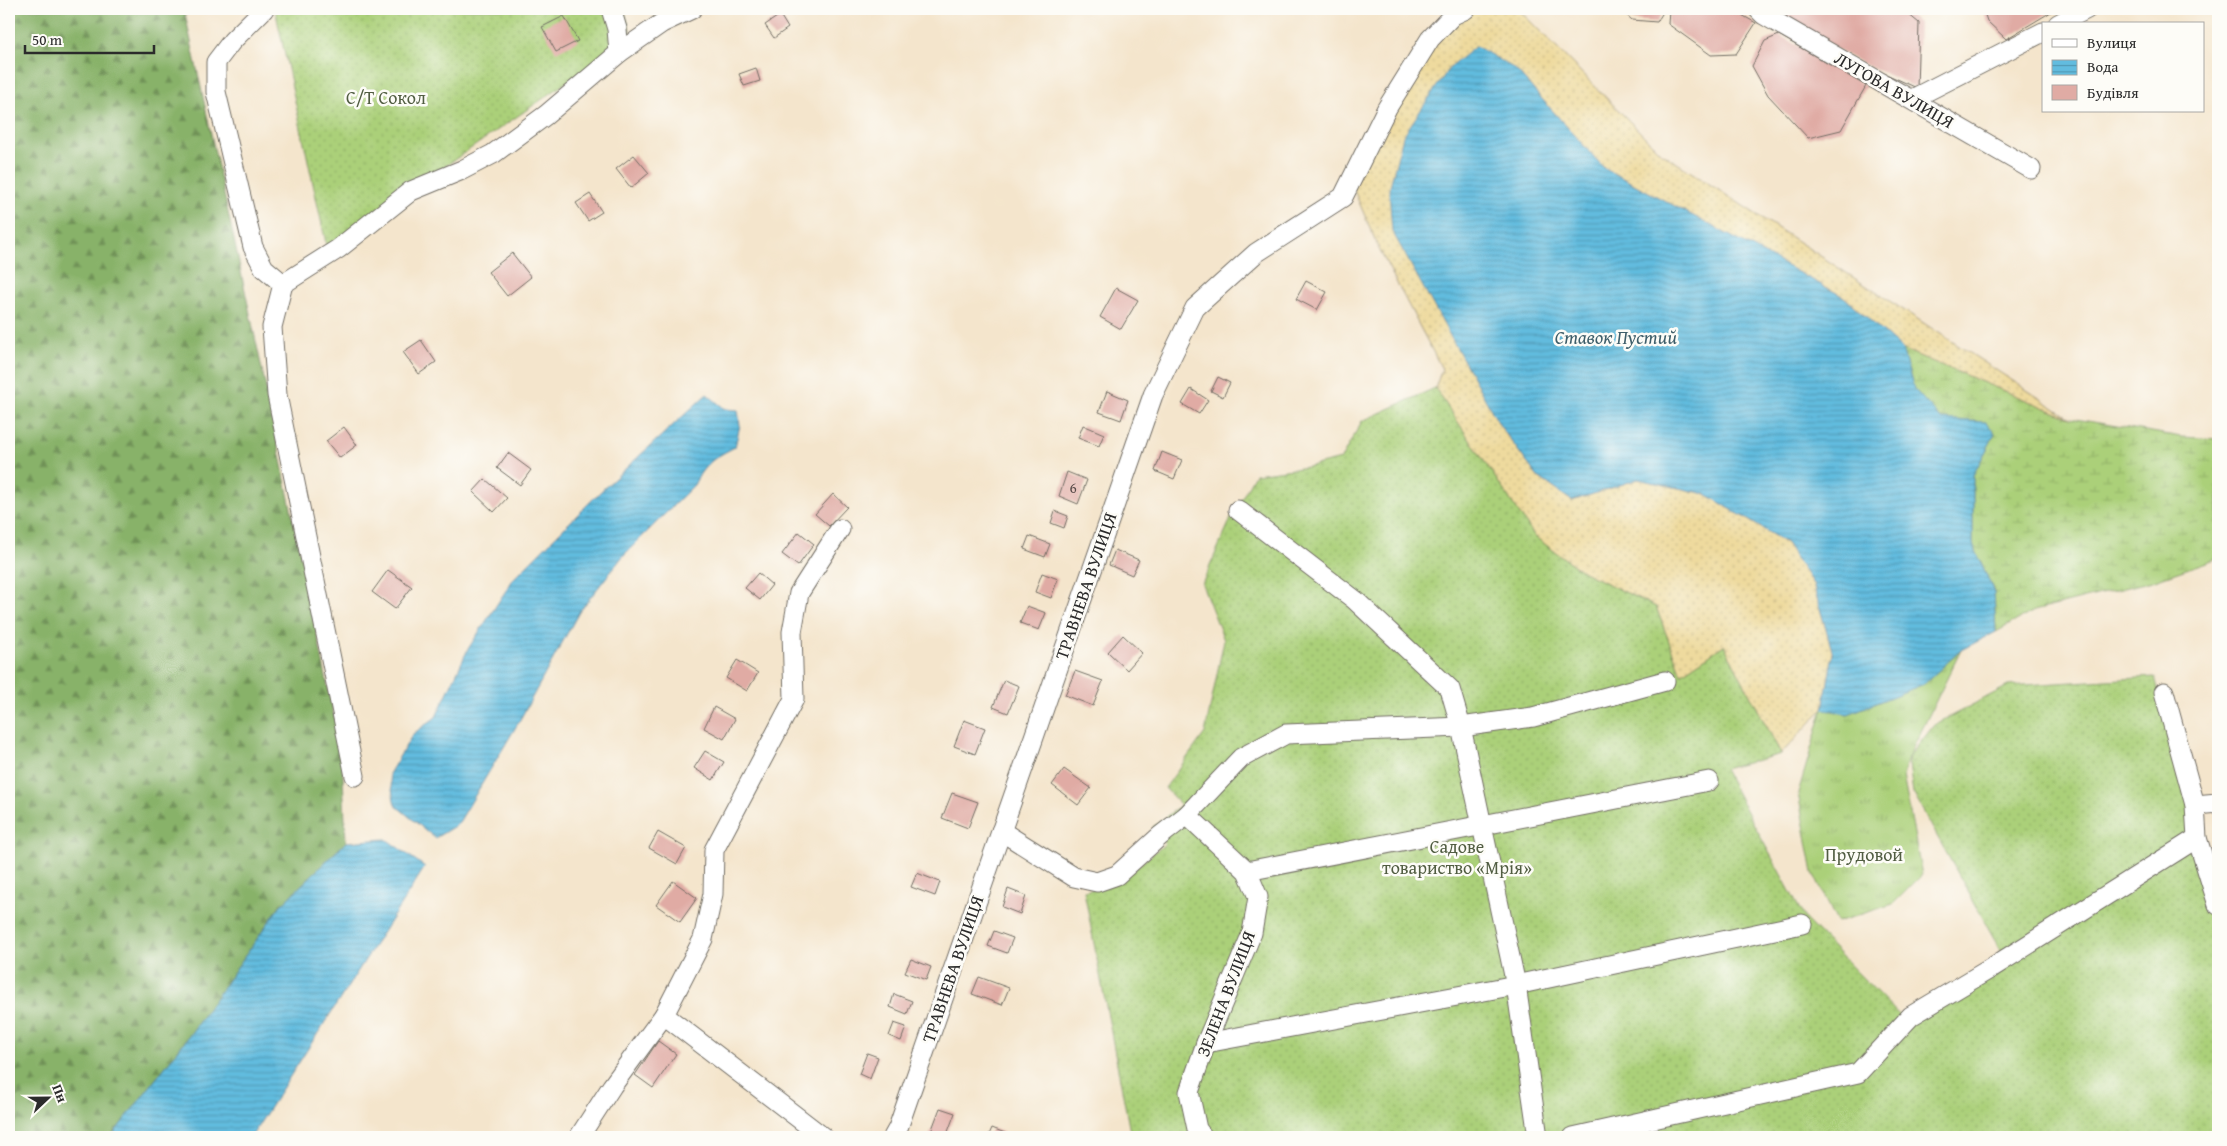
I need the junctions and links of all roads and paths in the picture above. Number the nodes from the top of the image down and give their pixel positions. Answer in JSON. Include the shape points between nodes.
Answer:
{"nodes":[{"id":1,"x":264,"y":9,"type":"edge"},
{"id":2,"x":611,"y":9,"type":"edge"},
{"id":3,"x":692,"y":9,"type":"edge"},
{"id":4,"x":1466,"y":9,"type":"edge"},
{"id":5,"x":1758,"y":9,"type":"edge"},
{"id":6,"x":2087,"y":9,"type":"edge"},
{"id":7,"x":2062,"y":22,"type":"edge"},
{"id":8,"x":2042,"y":33,"type":"edge"},
{"id":9,"x":619,"y":53,"type":"junction"},
{"id":10,"x":1912,"y":99,"type":"junction"},
{"id":11,"x":2031,"y":169,"type":"dead end"},
{"id":12,"x":283,"y":284,"type":"junction"},
{"id":13,"x":1238,"y":510,"type":"dead end"},
{"id":14,"x":840,"y":529,"type":"dead end"},
{"id":15,"x":1665,"y":681,"type":"dead end"},
{"id":16,"x":2164,"y":692,"type":"dead end"},
{"id":17,"x":1460,"y":727,"type":"junction"},
{"id":18,"x":355,"y":776,"type":"dead end"},
{"id":19,"x":1709,"y":782,"type":"dead end"},
{"id":20,"x":2218,"y":803,"type":"edge"},
{"id":21,"x":2195,"y":805,"type":"junction"},
{"id":22,"x":1187,"y":814,"type":"junction"},
{"id":23,"x":1482,"y":826,"type":"junction"},
{"id":24,"x":1001,"y":830,"type":"junction"},
{"id":25,"x":2197,"y":838,"type":"junction"},
{"id":26,"x":1247,"y":871,"type":"junction"},
{"id":27,"x":2218,"y":905,"type":"edge"},
{"id":28,"x":1802,"y":924,"type":"dead end"},
{"id":29,"x":1516,"y":985,"type":"junction"},
{"id":30,"x":664,"y":1015,"type":"junction"},
{"id":31,"x":1206,"y":1043,"type":"junction"},
{"id":32,"x":1648,"y":1129,"type":"edge"},
{"id":33,"x":579,"y":1137,"type":"edge"},
{"id":34,"x":823,"y":1137,"type":"edge"},
{"id":35,"x":893,"y":1137,"type":"edge"},
{"id":36,"x":1203,"y":1137,"type":"edge"},
{"id":37,"x":1538,"y":1137,"type":"edge"},
{"id":38,"x":1573,"y":1137,"type":"edge"}],
"edges":[{"from":1,"to":12,"type":"street","via":[[232,40],[216,62],[216,92],[252,247],[264,268]]},
{"from":2,"to":9,"type":"street"},
{"from":3,"to":9,"type":"street","via":[[662,23]]},
{"from":4,"to":24,"type":"street","name":"ТРАВНЕВА ВУЛИЦЯ","via":[[1453,15],[1430,39],[1387,108],[1343,197],[1256,252],[1195,308],[1153,395]]},
{"from":5,"to":10,"type":"street","name":"ЛУГОВА ВУЛИЦЯ"},
{"from":6,"to":7,"type":"street"},
{"from":8,"to":10,"type":"street"},
{"from":9,"to":12,"type":"street","via":[[546,115],[493,154],[411,191],[338,250]]},
{"from":10,"to":11,"type":"street","name":"ЛУГОВА ВУЛИЦЯ"},
{"from":12,"to":18,"type":"street","via":[[272,327],[277,395]]},
{"from":13,"to":17,"type":"street","via":[[1355,600],[1450,688]]},
{"from":14,"to":30,"type":"street","via":[[799,593],[792,632],[794,699],[714,850],[713,894],[704,939]]},
{"from":15,"to":17,"type":"street","via":[[1533,717]]},
{"from":16,"to":21,"type":"street"},
{"from":17,"to":22,"type":"street","via":[[1286,734],[1241,758]]},
{"from":17,"to":23,"type":"street"},
{"from":19,"to":23,"type":"street"},
{"from":20,"to":21,"type":"street"},
{"from":21,"to":25,"type":"street"},
{"from":22,"to":24,"type":"street","via":[[1117,875],[1097,882],[1074,877]]},
{"from":22,"to":26,"type":"street","name":"ЗЕЛЕНА ВУЛИЦЯ"},
{"from":23,"to":26,"type":"street"},
{"from":23,"to":29,"type":"street"},
{"from":24,"to":35,"type":"street","name":"ТРАВНЕВА ВУЛИЦЯ"},
{"from":25,"to":27,"type":"street"},
{"from":25,"to":32,"type":"street","via":[[1910,1016],[1858,1073]]},
{"from":26,"to":31,"type":"street","name":"ЗЕЛЕНА ВУЛИЦЯ","via":[[1258,897],[1252,933]]},
{"from":28,"to":29,"type":"street"},
{"from":29,"to":31,"type":"street"},
{"from":29,"to":37,"type":"street"},
{"from":30,"to":33,"type":"street"},
{"from":30,"to":34,"type":"street"},
{"from":31,"to":36,"type":"street","name":"ЗЕЛЕНА ВУЛИЦЯ","via":[[1189,1092],[1197,1128]]},
{"from":32,"to":38,"type":"street"}]}
